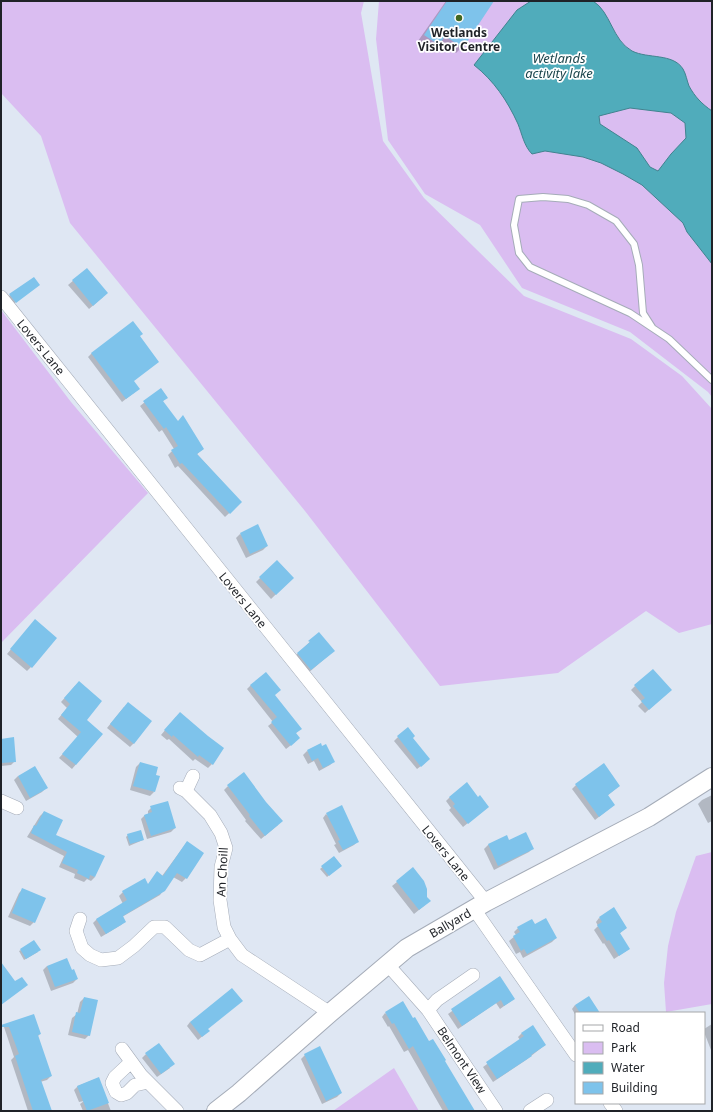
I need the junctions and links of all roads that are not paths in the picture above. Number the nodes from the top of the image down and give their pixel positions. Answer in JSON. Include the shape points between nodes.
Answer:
{"nodes":[{"id":1,"x":1,"y":297,"type":"edge"},
{"id":2,"x":652,"y":327,"type":"junction"},
{"id":3,"x":712,"y":380,"type":"edge"},
{"id":4,"x":193,"y":776,"type":"dead end"},
{"id":5,"x":712,"y":777,"type":"edge"},
{"id":6,"x":1,"y":801,"type":"edge"},
{"id":7,"x":17,"y":808,"type":"dead end"},
{"id":8,"x":480,"y":906,"type":"junction"},
{"id":9,"x":80,"y":919,"type":"dead end"},
{"id":10,"x":230,"y":939,"type":"junction"},
{"id":11,"x":388,"y":965,"type":"junction"},
{"id":12,"x":473,"y":975,"type":"dead end"},
{"id":13,"x":428,"y":1010,"type":"junction"},
{"id":14,"x":330,"y":1013,"type":"junction"},
{"id":15,"x":122,"y":1049,"type":"dead end"},
{"id":16,"x":575,"y":1053,"type":"edge"},
{"id":17,"x":131,"y":1062,"type":"junction"},
{"id":18,"x":148,"y":1082,"type":"junction"},
{"id":19,"x":547,"y":1100,"type":"dead end"},
{"id":20,"x":177,"y":1111,"type":"edge"},
{"id":21,"x":216,"y":1111,"type":"edge"},
{"id":22,"x":496,"y":1111,"type":"edge"},
{"id":23,"x":530,"y":1111,"type":"edge"}],
"edges":[{"from":1,"to":8,"type":"street","name":"Lovers Lane"},
{"from":2,"to":2,"type":"lane","via":[[630,313],[530,267],[519,253],[514,225],[519,199],[568,199],[588,205],[616,222],[634,244],[639,265],[643,313]]},
{"from":2,"to":3,"type":"lane","via":[[686,354]]},
{"from":4,"to":10,"type":"street","name":"An Choill","via":[[183,790],[210,815],[221,833],[226,848],[221,867],[220,900],[224,927]]},
{"from":5,"to":8,"type":"street","name":"Ballyard","via":[[649,817]]},
{"from":6,"to":7,"type":"street"},
{"from":8,"to":11,"type":"street","name":"Ballyard","via":[[407,948]]},
{"from":8,"to":16,"type":"street","name":"Lovers Lane"},
{"from":9,"to":10,"type":"street","via":[[76,931],[82,948],[101,960],[118,958],[154,927],[165,927],[189,950],[200,955]]},
{"from":10,"to":14,"type":"street","name":"An Choill","via":[[242,955]]},
{"from":11,"to":13,"type":"street","name":"Belmont View"},
{"from":11,"to":14,"type":"street","name":"Ballyard"},
{"from":12,"to":13,"type":"street","via":[[437,1000]]},
{"from":13,"to":22,"type":"street","name":"Belmont View"},
{"from":14,"to":21,"type":"street","name":"Ballyard"},
{"from":15,"to":17,"type":"street"},
{"from":17,"to":18,"type":"street"},
{"from":17,"to":18,"type":"street","via":[[112,1083],[116,1092],[120,1095],[136,1085]]},
{"from":18,"to":20,"type":"street"},
{"from":19,"to":23,"type":"street"}]}
